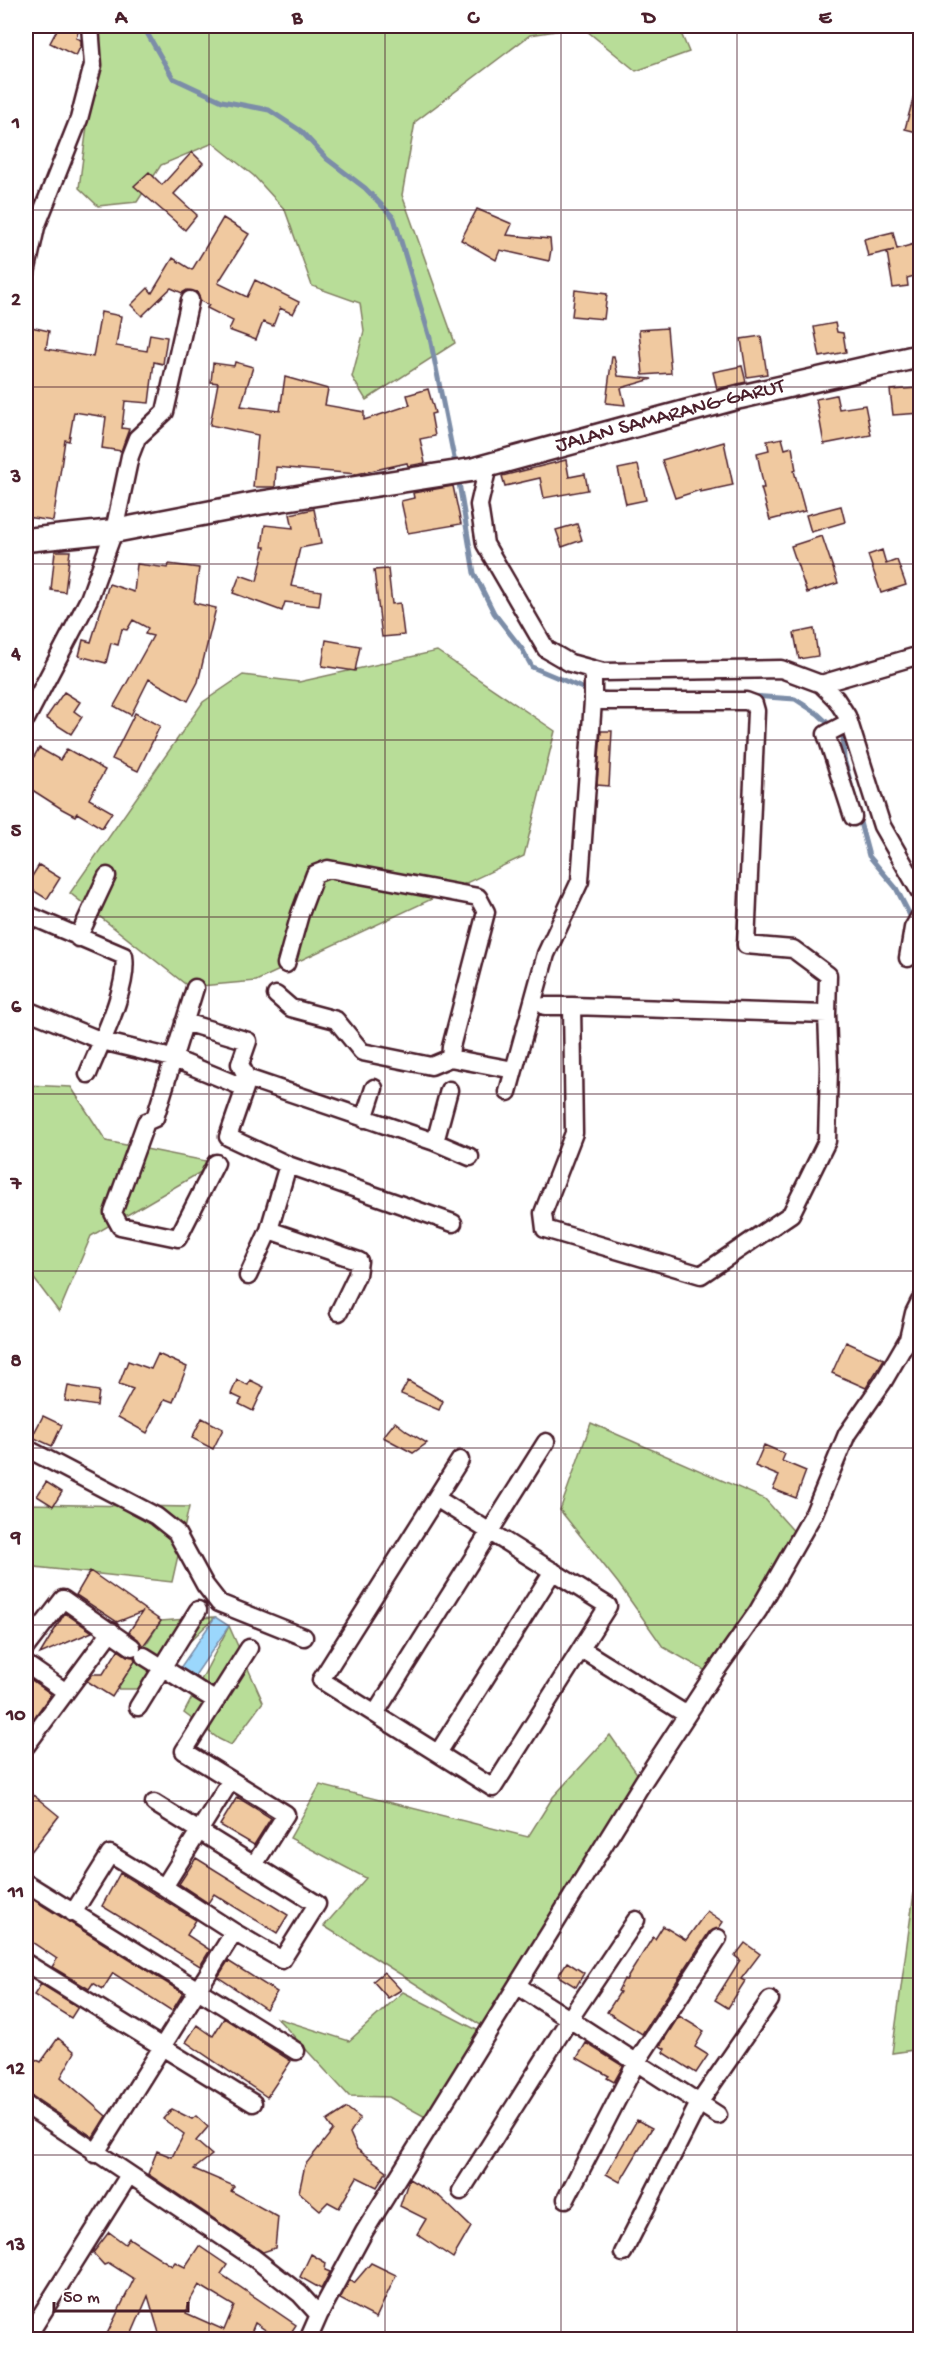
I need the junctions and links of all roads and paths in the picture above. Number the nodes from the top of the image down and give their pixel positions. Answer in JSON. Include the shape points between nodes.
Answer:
{"nodes":[{"id":1,"x":90,"y":26,"type":"edge"},
{"id":2,"x":26,"y":273,"type":"edge"},
{"id":3,"x":190,"y":300,"type":"dead end"},
{"id":4,"x":921,"y":356,"type":"edge"},
{"id":5,"x":480,"y":468,"type":"junction"},
{"id":6,"x":114,"y":531,"type":"junction"},
{"id":7,"x":26,"y":540,"type":"edge"},
{"id":8,"x":921,"y":655,"type":"edge"},
{"id":9,"x":591,"y":673,"type":"junction"},
{"id":10,"x":821,"y":684,"type":"junction"},
{"id":11,"x":593,"y":701,"type":"junction"},
{"id":12,"x":26,"y":719,"type":"edge"},
{"id":13,"x":839,"y":727,"type":"junction"},
{"id":14,"x":853,"y":817,"type":"dead end"},
{"id":15,"x":107,"y":876,"type":"dead end"},
{"id":16,"x":921,"y":892,"type":"edge"},
{"id":17,"x":26,"y":914,"type":"edge"},
{"id":18,"x":917,"y":922,"type":"edge"},
{"id":19,"x":78,"y":938,"type":"junction"},
{"id":20,"x":908,"y":958,"type":"dead end"},
{"id":21,"x":286,"y":964,"type":"dead end"},
{"id":22,"x":195,"y":988,"type":"dead end"},
{"id":23,"x":276,"y":995,"type":"dead end"},
{"id":24,"x":545,"y":1006,"type":"dead end"},
{"id":25,"x":572,"y":1006,"type":"junction"},
{"id":26,"x":29,"y":1011,"type":"dead end"},
{"id":27,"x":827,"y":1014,"type":"junction"},
{"id":28,"x":184,"y":1022,"type":"junction"},
{"id":29,"x":102,"y":1041,"type":"junction"},
{"id":30,"x":172,"y":1058,"type":"junction"},
{"id":31,"x":450,"y":1058,"type":"junction"},
{"id":32,"x":514,"y":1070,"type":"junction"},
{"id":33,"x":88,"y":1074,"type":"dead end"},
{"id":34,"x":246,"y":1083,"type":"junction"},
{"id":35,"x":374,"y":1088,"type":"dead end"},
{"id":36,"x":449,"y":1090,"type":"dead end"},
{"id":37,"x":508,"y":1092,"type":"dead end"},
{"id":38,"x":364,"y":1119,"type":"junction"},
{"id":39,"x":228,"y":1137,"type":"junction"},
{"id":40,"x":435,"y":1142,"type":"junction"},
{"id":41,"x":470,"y":1157,"type":"dead end"},
{"id":42,"x":288,"y":1166,"type":"junction"},
{"id":43,"x":453,"y":1223,"type":"dead end"},
{"id":44,"x":269,"y":1230,"type":"junction"},
{"id":45,"x":248,"y":1276,"type":"dead end"},
{"id":46,"x":921,"y":1301,"type":"edge"},
{"id":47,"x":339,"y":1312,"type":"dead end"},
{"id":48,"x":546,"y":1442,"type":"dead end"},
{"id":49,"x":26,"y":1448,"type":"edge"},
{"id":50,"x":460,"y":1460,"type":"dead end"},
{"id":51,"x":436,"y":1498,"type":"junction"},
{"id":52,"x":489,"y":1532,"type":"junction"},
{"id":53,"x":553,"y":1571,"type":"junction"},
{"id":54,"x":198,"y":1610,"type":"dead end"},
{"id":55,"x":111,"y":1631,"type":"junction"},
{"id":56,"x":304,"y":1637,"type":"dead end"},
{"id":57,"x":26,"y":1647,"type":"edge"},
{"id":58,"x":249,"y":1648,"type":"dead end"},
{"id":59,"x":581,"y":1649,"type":"junction"},
{"id":60,"x":26,"y":1664,"type":"edge"},
{"id":61,"x":162,"y":1667,"type":"junction"},
{"id":62,"x":66,"y":1692,"type":"junction"},
{"id":63,"x":216,"y":1701,"type":"junction"},
{"id":64,"x":138,"y":1707,"type":"dead end"},
{"id":65,"x":375,"y":1714,"type":"junction"},
{"id":66,"x":687,"y":1715,"type":"junction"},
{"id":67,"x":26,"y":1746,"type":"edge"},
{"id":68,"x":438,"y":1753,"type":"junction"},
{"id":69,"x":231,"y":1780,"type":"junction"},
{"id":70,"x":154,"y":1803,"type":"dead end"},
{"id":71,"x":199,"y":1831,"type":"junction"},
{"id":72,"x":254,"y":1865,"type":"junction"},
{"id":73,"x":26,"y":1883,"type":"edge"},
{"id":74,"x":164,"y":1887,"type":"junction"},
{"id":75,"x":74,"y":1913,"type":"junction"},
{"id":76,"x":636,"y":1920,"type":"dead end"},
{"id":77,"x":234,"y":1932,"type":"junction"},
{"id":78,"x":718,"y":1938,"type":"dead end"},
{"id":79,"x":26,"y":1963,"type":"edge"},
{"id":80,"x":518,"y":1986,"type":"junction"},
{"id":81,"x":197,"y":1991,"type":"junction"},
{"id":82,"x":770,"y":2000,"type":"dead end"},
{"id":83,"x":569,"y":2020,"type":"junction"},
{"id":84,"x":161,"y":2048,"type":"junction"},
{"id":85,"x":296,"y":2051,"type":"dead end"},
{"id":86,"x":636,"y":2064,"type":"junction"},
{"id":87,"x":253,"y":2103,"type":"dead end"},
{"id":88,"x":699,"y":2103,"type":"junction"},
{"id":89,"x":26,"y":2105,"type":"edge"},
{"id":90,"x":718,"y":2115,"type":"dead end"},
{"id":91,"x":95,"y":2154,"type":"junction"},
{"id":92,"x":129,"y":2175,"type":"junction"},
{"id":93,"x":461,"y":2191,"type":"dead end"},
{"id":94,"x":566,"y":2199,"type":"dead end"},
{"id":95,"x":623,"y":2253,"type":"dead end"},
{"id":96,"x":319,"y":2315,"type":"junction"},
{"id":97,"x":26,"y":2339,"type":"edge"},
{"id":98,"x":308,"y":2340,"type":"edge"}],
"edges":[{"from":1,"to":2,"type":"street","via":[[93,65],[79,119],[36,227]]},
{"from":3,"to":6,"type":"street","via":[[168,405],[137,438]]},
{"from":4,"to":5,"type":"main road","name":"JALAN SAMARANG-GARUT","via":[[740,397]]},
{"from":5,"to":6,"type":"main road","name":"JALAN SAMARANG-GARUT"},
{"from":5,"to":9,"type":"street","via":[[479,505],[485,544],[546,649]]},
{"from":6,"to":7,"type":"main road","name":"JALAN SAMARANG-GARUT"},
{"from":6,"to":12,"type":"street","via":[[89,599]]},
{"from":8,"to":10,"type":"street"},
{"from":9,"to":10,"type":"street","via":[[781,669]]},
{"from":9,"to":11,"type":"street"},
{"from":10,"to":13,"type":"street","via":[[836,699]]},
{"from":11,"to":27,"type":"street","via":[[754,704],[746,945],[793,949],[828,975]]},
{"from":11,"to":32,"type":"street","via":[[580,881],[546,954]]},
{"from":13,"to":14,"type":"street","via":[[826,734]]},
{"from":13,"to":16,"type":"street","via":[[882,826]]},
{"from":15,"to":19,"type":"street"},
{"from":17,"to":19,"type":"street"},
{"from":18,"to":20,"type":"street"},
{"from":19,"to":29,"type":"street","via":[[124,956],[121,990]]},
{"from":21,"to":31,"type":"street","via":[[315,874],[328,869],[477,897],[486,912]]},
{"from":22,"to":28,"type":"street"},
{"from":23,"to":31,"type":"street","via":[[291,1008],[336,1020],[362,1052],[431,1066]]},
{"from":24,"to":25,"type":"street"},
{"from":25,"to":27,"type":"street"},
{"from":25,"to":27,"type":"street","via":[[574,1133],[543,1213],[545,1229],[702,1275],[791,1214],[827,1141]]},
{"from":26,"to":29,"type":"street"},
{"from":28,"to":30,"type":"street"},
{"from":28,"to":34,"type":"street","via":[[248,1041],[240,1064]]},
{"from":29,"to":30,"type":"street"},
{"from":29,"to":33,"type":"street"},
{"from":30,"to":34,"type":"street"},
{"from":30,"to":39,"type":"street","via":[[155,1118],[146,1122],[113,1213],[120,1226],[178,1238]]},
{"from":31,"to":32,"type":"street"},
{"from":32,"to":37,"type":"street"},
{"from":34,"to":38,"type":"street"},
{"from":34,"to":39,"type":"street"},
{"from":35,"to":38,"type":"street"},
{"from":36,"to":40,"type":"street"},
{"from":38,"to":40,"type":"street"},
{"from":39,"to":42,"type":"street"},
{"from":40,"to":41,"type":"street"},
{"from":42,"to":43,"type":"street"},
{"from":42,"to":44,"type":"street"},
{"from":44,"to":45,"type":"street"},
{"from":44,"to":47,"type":"street","via":[[359,1261],[357,1275]]},
{"from":46,"to":66,"type":"street","via":[[908,1339],[847,1434],[814,1513],[758,1611]]},
{"from":48,"to":52,"type":"street"},
{"from":49,"to":56,"type":"street","via":[[156,1516],[176,1532],[219,1603]]},
{"from":50,"to":51,"type":"street"},
{"from":51,"to":52,"type":"street"},
{"from":51,"to":65,"type":"street","via":[[321,1680]]},
{"from":52,"to":53,"type":"street"},
{"from":52,"to":65,"type":"street"},
{"from":53,"to":59,"type":"street","via":[[608,1606]]},
{"from":53,"to":68,"type":"street"},
{"from":54,"to":61,"type":"street"},
{"from":55,"to":57,"type":"street","via":[[63,1599]]},
{"from":55,"to":61,"type":"street"},
{"from":55,"to":62,"type":"street"},
{"from":58,"to":63,"type":"street"},
{"from":59,"to":66,"type":"street"},
{"from":59,"to":68,"type":"street","via":[[493,1788]]},
{"from":60,"to":62,"type":"street"},
{"from":61,"to":63,"type":"street"},
{"from":61,"to":64,"type":"street"},
{"from":62,"to":67,"type":"street"},
{"from":63,"to":69,"type":"street","via":[[184,1752]]},
{"from":65,"to":68,"type":"street"},
{"from":66,"to":80,"type":"street"},
{"from":69,"to":71,"type":"street"},
{"from":69,"to":72,"type":"street","via":[[286,1814]]},
{"from":70,"to":71,"type":"street"},
{"from":71,"to":72,"type":"street"},
{"from":71,"to":74,"type":"street"},
{"from":72,"to":77,"type":"street","via":[[317,1904],[282,1960]]},
{"from":73,"to":75,"type":"street"},
{"from":74,"to":75,"type":"street","via":[[110,1854]]},
{"from":74,"to":77,"type":"street"},
{"from":75,"to":81,"type":"street"},
{"from":76,"to":83,"type":"street"},
{"from":77,"to":81,"type":"street"},
{"from":78,"to":86,"type":"street"},
{"from":79,"to":84,"type":"street"},
{"from":80,"to":83,"type":"street"},
{"from":80,"to":96,"type":"street","via":[[364,2232]]},
{"from":81,"to":84,"type":"street"},
{"from":81,"to":85,"type":"street"},
{"from":82,"to":88,"type":"street"},
{"from":83,"to":86,"type":"street"},
{"from":83,"to":93,"type":"street"},
{"from":84,"to":87,"type":"street"},
{"from":84,"to":91,"type":"street"},
{"from":86,"to":88,"type":"street"},
{"from":86,"to":94,"type":"street"},
{"from":88,"to":90,"type":"street"},
{"from":88,"to":95,"type":"street"},
{"from":89,"to":91,"type":"street"},
{"from":91,"to":92,"type":"street"},
{"from":92,"to":96,"type":"street","via":[[254,2258],[300,2294]]},
{"from":92,"to":97,"type":"street"},
{"from":96,"to":98,"type":"street"}]}
